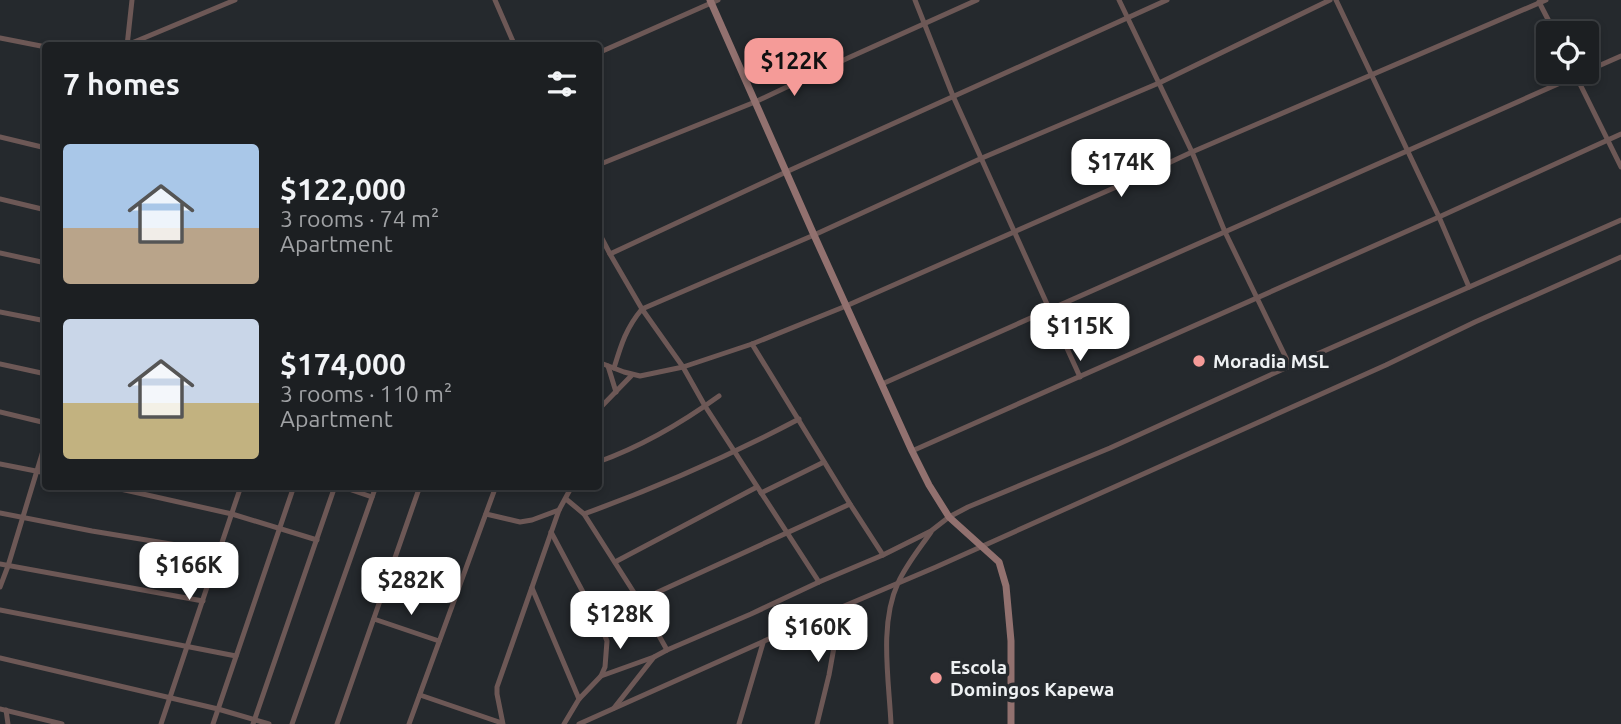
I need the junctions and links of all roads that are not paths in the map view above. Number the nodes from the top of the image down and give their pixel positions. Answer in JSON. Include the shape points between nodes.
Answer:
{"nodes":[{"id":1,"x":131,"y":0,"type":"edge"},
{"id":2,"x":234,"y":0,"type":"edge"},
{"id":3,"x":495,"y":0,"type":"edge"},
{"id":4,"x":915,"y":0,"type":"edge"},
{"id":5,"x":977,"y":0,"type":"edge"},
{"id":6,"x":1119,"y":0,"type":"edge"},
{"id":7,"x":1167,"y":0,"type":"edge"},
{"id":8,"x":1330,"y":0,"type":"edge"},
{"id":9,"x":1336,"y":0,"type":"edge"},
{"id":10,"x":1546,"y":0,"type":"edge"},
{"id":11,"x":713,"y":1,"type":"edge"},
{"id":12,"x":1539,"y":1,"type":"edge"},
{"id":13,"x":1127,"y":18,"type":"junction"},
{"id":14,"x":1549,"y":21,"type":"edge"},
{"id":15,"x":925,"y":24,"type":"junction"},
{"id":16,"x":0,"y":38,"type":"edge"},
{"id":17,"x":127,"y":42,"type":"edge"},
{"id":18,"x":134,"y":42,"type":"edge"},
{"id":19,"x":513,"y":42,"type":"edge"},
{"id":20,"x":42,"y":46,"type":"edge"},
{"id":21,"x":602,"y":50,"type":"edge"},
{"id":22,"x":1621,"y":56,"type":"edge"},
{"id":23,"x":1599,"y":65,"type":"edge"},
{"id":24,"x":1371,"y":75,"type":"junction"},
{"id":25,"x":1160,"y":83,"type":"junction"},
{"id":26,"x":1553,"y":84,"type":"edge"},
{"id":27,"x":1580,"y":84,"type":"edge"},
{"id":28,"x":953,"y":96,"type":"junction"},
{"id":29,"x":755,"y":102,"type":"junction"},
{"id":30,"x":1621,"y":134,"type":"edge"},
{"id":31,"x":0,"y":137,"type":"edge"},
{"id":32,"x":1607,"y":140,"type":"junction"},
{"id":33,"x":42,"y":147,"type":"edge"},
{"id":34,"x":1407,"y":150,"type":"junction"},
{"id":35,"x":1192,"y":152,"type":"junction"},
{"id":36,"x":982,"y":158,"type":"junction"},
{"id":37,"x":602,"y":162,"type":"edge"},
{"id":38,"x":1621,"y":167,"type":"edge"},
{"id":39,"x":786,"y":172,"type":"junction"},
{"id":40,"x":0,"y":199,"type":"edge"},
{"id":41,"x":42,"y":209,"type":"edge"},
{"id":42,"x":1439,"y":217,"type":"junction"},
{"id":43,"x":1621,"y":220,"type":"edge"},
{"id":44,"x":1014,"y":232,"type":"junction"},
{"id":45,"x":1225,"y":232,"type":"junction"},
{"id":46,"x":814,"y":235,"type":"junction"},
{"id":47,"x":602,"y":240,"type":"edge"},
{"id":48,"x":0,"y":253,"type":"edge"},
{"id":49,"x":610,"y":254,"type":"junction"},
{"id":50,"x":1621,"y":257,"type":"edge"},
{"id":51,"x":42,"y":262,"type":"edge"},
{"id":52,"x":1469,"y":287,"type":"junction"},
{"id":53,"x":1257,"y":298,"type":"junction"},
{"id":54,"x":846,"y":306,"type":"junction"},
{"id":55,"x":642,"y":309,"type":"junction"},
{"id":56,"x":1049,"y":309,"type":"junction"},
{"id":57,"x":0,"y":312,"type":"edge"},
{"id":58,"x":42,"y":320,"type":"edge"},
{"id":59,"x":752,"y":344,"type":"junction"},
{"id":60,"x":0,"y":364,"type":"edge"},
{"id":61,"x":602,"y":364,"type":"edge"},
{"id":62,"x":1290,"y":366,"type":"junction"},
{"id":63,"x":611,"y":367,"type":"junction"},
{"id":64,"x":683,"y":367,"type":"junction"},
{"id":65,"x":42,"y":373,"type":"edge"},
{"id":66,"x":632,"y":375,"type":"junction"},
{"id":67,"x":1080,"y":377,"type":"junction"},
{"id":68,"x":882,"y":384,"type":"junction"},
{"id":69,"x":616,"y":392,"type":"junction"},
{"id":70,"x":719,"y":396,"type":"dead end"},
{"id":71,"x":602,"y":406,"type":"edge"},
{"id":72,"x":705,"y":406,"type":"junction"},
{"id":73,"x":0,"y":412,"type":"edge"},
{"id":74,"x":799,"y":419,"type":"junction"},
{"id":75,"x":42,"y":422,"type":"edge"},
{"id":76,"x":912,"y":451,"type":"junction"},
{"id":77,"x":735,"y":453,"type":"junction"},
{"id":78,"x":42,"y":454,"type":"edge"},
{"id":79,"x":602,"y":461,"type":"edge"},
{"id":80,"x":824,"y":462,"type":"junction"},
{"id":81,"x":0,"y":464,"type":"edge"},
{"id":82,"x":37,"y":471,"type":"junction"},
{"id":83,"x":42,"y":472,"type":"edge"},
{"id":84,"x":125,"y":490,"type":"edge"},
{"id":85,"x":240,"y":490,"type":"edge"},
{"id":86,"x":293,"y":490,"type":"edge"},
{"id":87,"x":336,"y":490,"type":"edge"},
{"id":88,"x":350,"y":490,"type":"edge"},
{"id":89,"x":375,"y":490,"type":"edge"},
{"id":90,"x":419,"y":490,"type":"edge"},
{"id":91,"x":495,"y":490,"type":"edge"},
{"id":92,"x":570,"y":490,"type":"edge"},
{"id":93,"x":759,"y":490,"type":"junction"},
{"id":94,"x":372,"y":497,"type":"junction"},
{"id":95,"x":566,"y":499,"type":"junction"},
{"id":96,"x":850,"y":504,"type":"junction"},
{"id":97,"x":559,"y":510,"type":"junction"},
{"id":98,"x":0,"y":513,"type":"edge"},
{"id":99,"x":232,"y":514,"type":"junction"},
{"id":100,"x":486,"y":514,"type":"junction"},
{"id":101,"x":584,"y":514,"type":"junction"},
{"id":102,"x":949,"y":517,"type":"junction"},
{"id":103,"x":22,"y":519,"type":"junction"},
{"id":104,"x":279,"y":528,"type":"junction"},
{"id":105,"x":931,"y":531,"type":"junction"},
{"id":106,"x":551,"y":533,"type":"junction"},
{"id":107,"x":787,"y":533,"type":"junction"},
{"id":108,"x":317,"y":540,"type":"junction"},
{"id":109,"x":982,"y":546,"type":"junction"},
{"id":110,"x":219,"y":552,"type":"junction"},
{"id":111,"x":883,"y":555,"type":"junction"},
{"id":112,"x":615,"y":562,"type":"junction"},
{"id":113,"x":0,"y":564,"type":"edge"},
{"id":114,"x":8,"y":566,"type":"junction"},
{"id":115,"x":819,"y":582,"type":"junction"},
{"id":116,"x":898,"y":583,"type":"junction"},
{"id":117,"x":0,"y":587,"type":"edge"},
{"id":118,"x":532,"y":588,"type":"junction"},
{"id":119,"x":203,"y":601,"type":"junction"},
{"id":120,"x":640,"y":602,"type":"junction"},
{"id":121,"x":841,"y":608,"type":"junction"},
{"id":122,"x":0,"y":610,"type":"edge"},
{"id":123,"x":374,"y":618,"type":"junction"},
{"id":124,"x":439,"y":641,"type":"junction"},
{"id":125,"x":763,"y":642,"type":"junction"},
{"id":126,"x":188,"y":646,"type":"junction"},
{"id":127,"x":667,"y":650,"type":"junction"},
{"id":128,"x":236,"y":656,"type":"junction"},
{"id":129,"x":654,"y":657,"type":"junction"},
{"id":130,"x":0,"y":658,"type":"edge"},
{"id":131,"x":601,"y":676,"type":"junction"},
{"id":132,"x":419,"y":695,"type":"junction"},
{"id":133,"x":169,"y":697,"type":"junction"},
{"id":134,"x":579,"y":699,"type":"junction"},
{"id":135,"x":218,"y":709,"type":"junction"},
{"id":136,"x":3,"y":710,"type":"edge"},
{"id":137,"x":612,"y":710,"type":"junction"},
{"id":138,"x":253,"y":722,"type":"edge"},
{"id":139,"x":503,"y":723,"type":"edge"},
{"id":140,"x":8,"y":724,"type":"edge"},
{"id":141,"x":62,"y":724,"type":"edge"},
{"id":142,"x":161,"y":724,"type":"edge"},
{"id":143,"x":213,"y":724,"type":"edge"},
{"id":144,"x":269,"y":724,"type":"edge"},
{"id":145,"x":292,"y":724,"type":"edge"},
{"id":146,"x":337,"y":724,"type":"edge"},
{"id":147,"x":409,"y":724,"type":"edge"},
{"id":148,"x":565,"y":724,"type":"edge"},
{"id":149,"x":579,"y":724,"type":"edge"},
{"id":150,"x":739,"y":724,"type":"edge"},
{"id":151,"x":817,"y":724,"type":"edge"},
{"id":152,"x":891,"y":724,"type":"edge"},
{"id":153,"x":1011,"y":724,"type":"edge"}],
"edges":[{"from":1,"to":17,"type":"street"},
{"from":2,"to":18,"type":"street"},
{"from":3,"to":19,"type":"street"},
{"from":4,"to":15,"type":"street"},
{"from":5,"to":15,"type":"street"},
{"from":6,"to":13,"type":"street"},
{"from":7,"to":13,"type":"street"},
{"from":8,"to":25,"type":"street"},
{"from":9,"to":24,"type":"street"},
{"from":10,"to":12,"type":"street"},
{"from":11,"to":21,"type":"street"},
{"from":11,"to":29,"type":"main road"},
{"from":12,"to":14,"type":"street"},
{"from":12,"to":24,"type":"street"},
{"from":13,"to":25,"type":"street"},
{"from":13,"to":28,"type":"street"},
{"from":15,"to":28,"type":"street"},
{"from":15,"to":29,"type":"street"},
{"from":16,"to":20,"type":"street"},
{"from":22,"to":23,"type":"street"},
{"from":24,"to":34,"type":"street"},
{"from":24,"to":35,"type":"street"},
{"from":25,"to":35,"type":"street"},
{"from":25,"to":36,"type":"street"},
{"from":26,"to":34,"type":"street"},
{"from":27,"to":32,"type":"street"},
{"from":28,"to":36,"type":"street"},
{"from":28,"to":39,"type":"street"},
{"from":29,"to":37,"type":"street"},
{"from":29,"to":39,"type":"main road"},
{"from":30,"to":32,"type":"street"},
{"from":31,"to":33,"type":"street"},
{"from":32,"to":38,"type":"street"},
{"from":32,"to":42,"type":"street"},
{"from":34,"to":42,"type":"street"},
{"from":34,"to":45,"type":"street"},
{"from":35,"to":44,"type":"street"},
{"from":35,"to":45,"type":"street"},
{"from":36,"to":44,"type":"street"},
{"from":36,"to":46,"type":"street"},
{"from":39,"to":46,"type":"main road"},
{"from":39,"to":49,"type":"street"},
{"from":40,"to":41,"type":"street"},
{"from":42,"to":52,"type":"street"},
{"from":42,"to":53,"type":"street"},
{"from":43,"to":52,"type":"street"},
{"from":44,"to":54,"type":"street"},
{"from":44,"to":56,"type":"street"},
{"from":45,"to":53,"type":"street"},
{"from":45,"to":56,"type":"street"},
{"from":46,"to":54,"type":"main road"},
{"from":46,"to":55,"type":"street"},
{"from":47,"to":49,"type":"street"},
{"from":48,"to":51,"type":"street"},
{"from":49,"to":55,"type":"street"},
{"from":50,"to":109,"type":"street"},
{"from":52,"to":62,"type":"street"},
{"from":53,"to":62,"type":"street"},
{"from":53,"to":67,"type":"street"},
{"from":54,"to":59,"type":"street"},
{"from":54,"to":68,"type":"main road"},
{"from":55,"to":63,"type":"street","via":[[623,337]]},
{"from":55,"to":64,"type":"street"},
{"from":56,"to":67,"type":"street"},
{"from":56,"to":68,"type":"street"},
{"from":57,"to":58,"type":"street"},
{"from":59,"to":64,"type":"street"},
{"from":59,"to":74,"type":"street"},
{"from":60,"to":65,"type":"street"},
{"from":61,"to":63,"type":"street"},
{"from":62,"to":102,"type":"street"},
{"from":63,"to":66,"type":"street"},
{"from":63,"to":69,"type":"street"},
{"from":64,"to":66,"type":"street"},
{"from":64,"to":72,"type":"street"},
{"from":66,"to":69,"type":"street"},
{"from":67,"to":76,"type":"street"},
{"from":68,"to":76,"type":"main road"},
{"from":69,"to":71,"type":"street"},
{"from":70,"to":72,"type":"street"},
{"from":72,"to":77,"type":"street"},
{"from":72,"to":79,"type":"street"},
{"from":73,"to":75,"type":"street"},
{"from":74,"to":77,"type":"street"},
{"from":74,"to":80,"type":"street"},
{"from":76,"to":102,"type":"main road"},
{"from":77,"to":93,"type":"street"},
{"from":77,"to":101,"type":"street"},
{"from":78,"to":82,"type":"street"},
{"from":80,"to":93,"type":"street"},
{"from":80,"to":96,"type":"street"},
{"from":81,"to":82,"type":"street"},
{"from":82,"to":83,"type":"street"},
{"from":82,"to":103,"type":"street"},
{"from":84,"to":99,"type":"street"},
{"from":85,"to":99,"type":"street"},
{"from":86,"to":104,"type":"street"},
{"from":87,"to":108,"type":"street"},
{"from":88,"to":94,"type":"street"},
{"from":89,"to":94,"type":"street"},
{"from":90,"to":123,"type":"street"},
{"from":91,"to":100,"type":"street"},
{"from":92,"to":95,"type":"street"},
{"from":93,"to":107,"type":"street"},
{"from":93,"to":112,"type":"street"},
{"from":94,"to":145,"type":"street"},
{"from":95,"to":97,"type":"street"},
{"from":95,"to":101,"type":"street"},
{"from":96,"to":107,"type":"street"},
{"from":96,"to":111,"type":"street"},
{"from":97,"to":100,"type":"street","via":[[520,522]]},
{"from":97,"to":106,"type":"street"},
{"from":98,"to":103,"type":"street"},
{"from":99,"to":104,"type":"street"},
{"from":99,"to":110,"type":"street"},
{"from":100,"to":124,"type":"street"},
{"from":101,"to":112,"type":"street"},
{"from":102,"to":105,"type":"street"},
{"from":102,"to":109,"type":"main road"},
{"from":103,"to":110,"type":"street"},
{"from":103,"to":114,"type":"street"},
{"from":104,"to":108,"type":"street"},
{"from":104,"to":128,"type":"street"},
{"from":105,"to":111,"type":"street"},
{"from":105,"to":116,"type":"street"},
{"from":106,"to":118,"type":"street"},
{"from":106,"to":131,"type":"street","via":[[607,641]]},
{"from":107,"to":115,"type":"street"},
{"from":107,"to":120,"type":"street"},
{"from":108,"to":138,"type":"street"},
{"from":109,"to":116,"type":"street"},
{"from":109,"to":153,"type":"main road","via":[[999,562],[1006,586]]},
{"from":110,"to":119,"type":"street"},
{"from":111,"to":115,"type":"street"},
{"from":112,"to":120,"type":"street"},
{"from":113,"to":114,"type":"street"},
{"from":114,"to":117,"type":"street"},
{"from":114,"to":119,"type":"street"},
{"from":115,"to":127,"type":"street"},
{"from":116,"to":121,"type":"street"},
{"from":116,"to":152,"type":"street","via":[[887,632]]},
{"from":118,"to":134,"type":"street"},
{"from":118,"to":139,"type":"street","via":[[497,687]]},
{"from":119,"to":126,"type":"street"},
{"from":120,"to":127,"type":"street"},
{"from":121,"to":125,"type":"street"},
{"from":121,"to":151,"type":"street"},
{"from":122,"to":126,"type":"street"},
{"from":123,"to":124,"type":"street"},
{"from":123,"to":146,"type":"street"},
{"from":124,"to":132,"type":"street"},
{"from":125,"to":137,"type":"street"},
{"from":125,"to":150,"type":"street"},
{"from":126,"to":128,"type":"street"},
{"from":126,"to":133,"type":"street"},
{"from":127,"to":129,"type":"street"},
{"from":128,"to":135,"type":"street"},
{"from":129,"to":131,"type":"street"},
{"from":129,"to":137,"type":"street"},
{"from":130,"to":133,"type":"street"},
{"from":131,"to":134,"type":"street"},
{"from":132,"to":139,"type":"street"},
{"from":132,"to":147,"type":"street"},
{"from":133,"to":135,"type":"street"},
{"from":133,"to":142,"type":"street"},
{"from":134,"to":148,"type":"street"},
{"from":135,"to":138,"type":"street"},
{"from":135,"to":143,"type":"street"},
{"from":136,"to":140,"type":"street"},
{"from":136,"to":141,"type":"street"},
{"from":137,"to":149,"type":"street"},
{"from":138,"to":144,"type":"street"}]}
